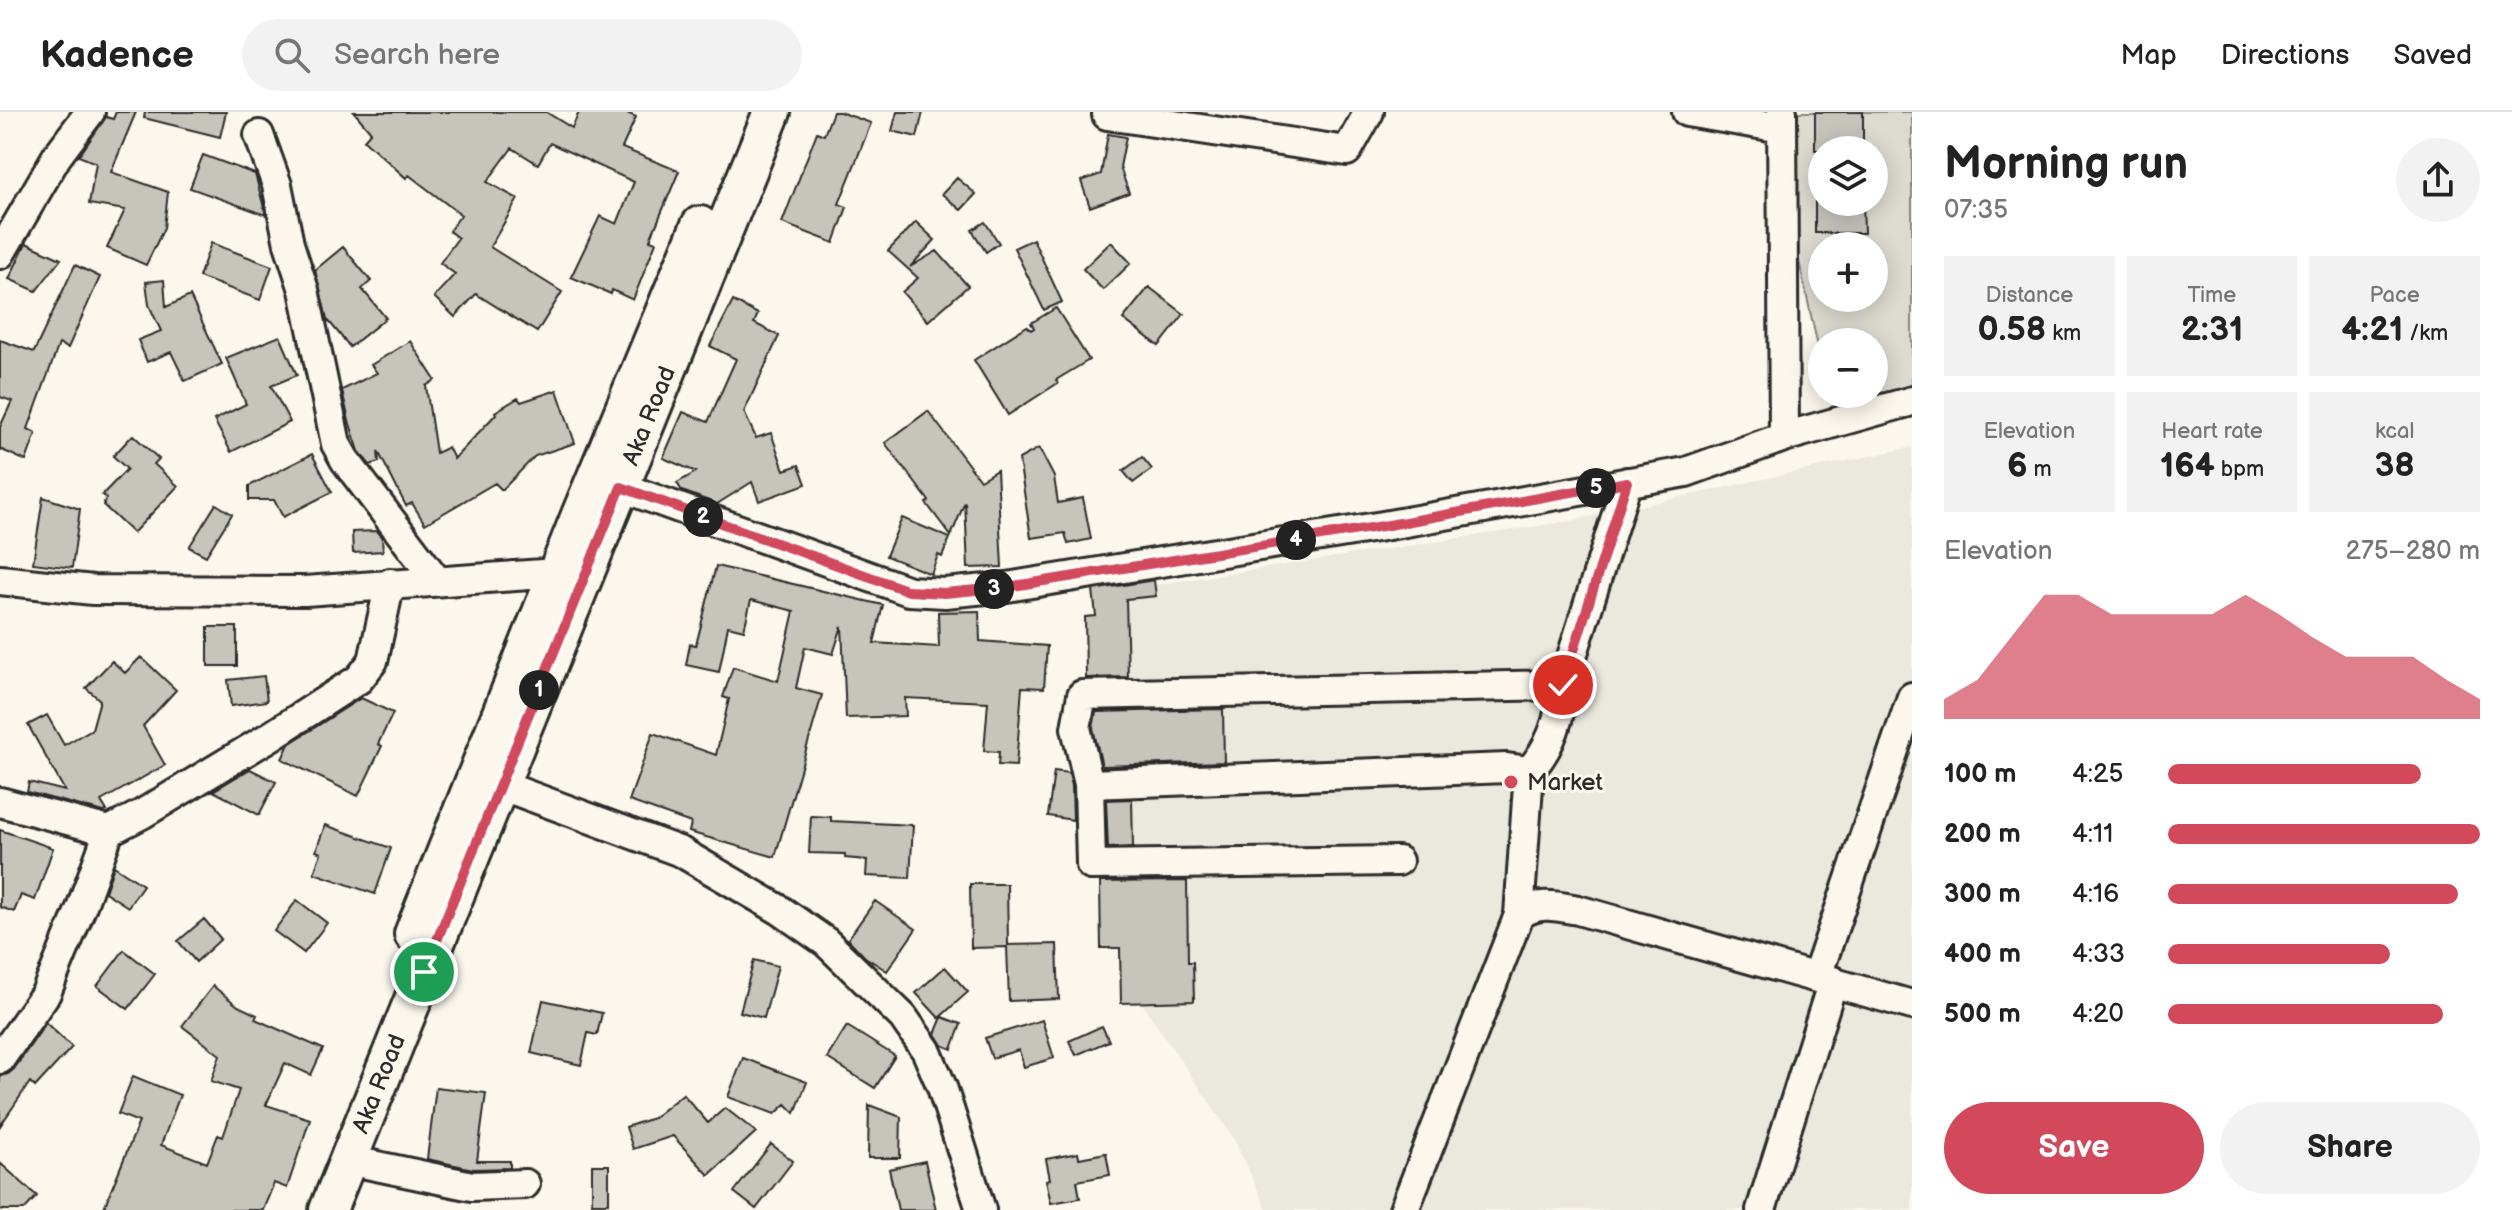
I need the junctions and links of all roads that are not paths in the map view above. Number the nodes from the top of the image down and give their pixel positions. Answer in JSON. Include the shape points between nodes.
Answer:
{"nodes":[{"id":1,"x":90,"y":112,"type":"edge"},
{"id":2,"x":745,"y":112,"type":"edge"},
{"id":3,"x":772,"y":112,"type":"edge"},
{"id":4,"x":1369,"y":112,"type":"edge"},
{"id":5,"x":1687,"y":112,"type":"edge"},
{"id":6,"x":1107,"y":115,"type":"dead end"},
{"id":7,"x":1782,"y":120,"type":"edge"},
{"id":8,"x":259,"y":135,"type":"dead end"},
{"id":9,"x":0,"y":254,"type":"edge"},
{"id":10,"x":1912,"y":401,"type":"edge"},
{"id":11,"x":1784,"y":437,"type":"junction"},
{"id":12,"x":1627,"y":482,"type":"junction"},
{"id":13,"x":621,"y":487,"type":"junction"},
{"id":14,"x":557,"y":573,"type":"junction"},
{"id":15,"x":0,"y":580,"type":"edge"},
{"id":16,"x":437,"y":581,"type":"junction"},
{"id":17,"x":390,"y":583,"type":"junction"},
{"id":18,"x":1563,"y":685,"type":"junction"},
{"id":19,"x":1912,"y":697,"type":"edge"},
{"id":20,"x":1529,"y":771,"type":"junction"},
{"id":21,"x":1089,"y":784,"type":"junction"},
{"id":22,"x":500,"y":785,"type":"junction"},
{"id":23,"x":0,"y":802,"type":"edge"},
{"id":24,"x":109,"y":831,"type":"junction"},
{"id":25,"x":1398,"y":861,"type":"dead end"},
{"id":26,"x":1519,"y":915,"type":"junction"},
{"id":27,"x":1825,"y":979,"type":"junction"},
{"id":28,"x":1912,"y":1005,"type":"edge"},
{"id":29,"x":0,"y":1059,"type":"edge"},
{"id":30,"x":348,"y":1160,"type":"junction"},
{"id":31,"x":525,"y":1184,"type":"dead end"},
{"id":32,"x":302,"y":1210,"type":"edge"},
{"id":33,"x":328,"y":1210,"type":"edge"},
{"id":34,"x":981,"y":1210,"type":"edge"},
{"id":35,"x":1404,"y":1210,"type":"edge"},
{"id":36,"x":1761,"y":1210,"type":"edge"}],
"edges":[{"from":1,"to":9,"type":"street","via":[[57,156]]},
{"from":2,"to":14,"type":"main road","name":"Aka Road"},
{"from":3,"to":13,"type":"main road","name":"Aka Road"},
{"from":4,"to":6,"type":"street","via":[[1347,151]]},
{"from":5,"to":7,"type":"street"},
{"from":7,"to":11,"type":"street"},
{"from":8,"to":16,"type":"street","via":[[304,290],[336,444]]},
{"from":10,"to":11,"type":"street"},
{"from":11,"to":12,"type":"street","via":[[1686,472]]},
{"from":12,"to":13,"type":"street","via":[[1383,526],[945,593],[909,591]]},
{"from":12,"to":18,"type":"street"},
{"from":13,"to":22,"type":"main road","name":"Aka Road"},
{"from":14,"to":16,"type":"street"},
{"from":14,"to":32,"type":"main road","name":"Aka Road"},
{"from":15,"to":17,"type":"street","via":[[93,590],[305,591]]},
{"from":16,"to":17,"type":"street"},
{"from":17,"to":24,"type":"street","via":[[373,661],[359,679]]},
{"from":18,"to":20,"type":"street","via":[[1561,710],[1541,758]]},
{"from":18,"to":21,"type":"street","via":[[1082,695],[1076,728]]},
{"from":19,"to":27,"type":"street"},
{"from":20,"to":21,"type":"street"},
{"from":20,"to":26,"type":"street"},
{"from":21,"to":25,"type":"street","via":[[1091,865]]},
{"from":22,"to":30,"type":"main road","name":"Aka Road"},
{"from":22,"to":34,"type":"street","via":[[681,852],[826,942],[903,1017],[926,1050]]},
{"from":23,"to":24,"type":"street"},
{"from":24,"to":29,"type":"street","via":[[46,993]]},
{"from":26,"to":27,"type":"street","via":[[1529,908],[1563,907]]},
{"from":26,"to":35,"type":"street"},
{"from":27,"to":28,"type":"street"},
{"from":27,"to":36,"type":"street"},
{"from":30,"to":31,"type":"street","via":[[472,1186]]},
{"from":30,"to":33,"type":"main road","name":"Aka Road"}]}
